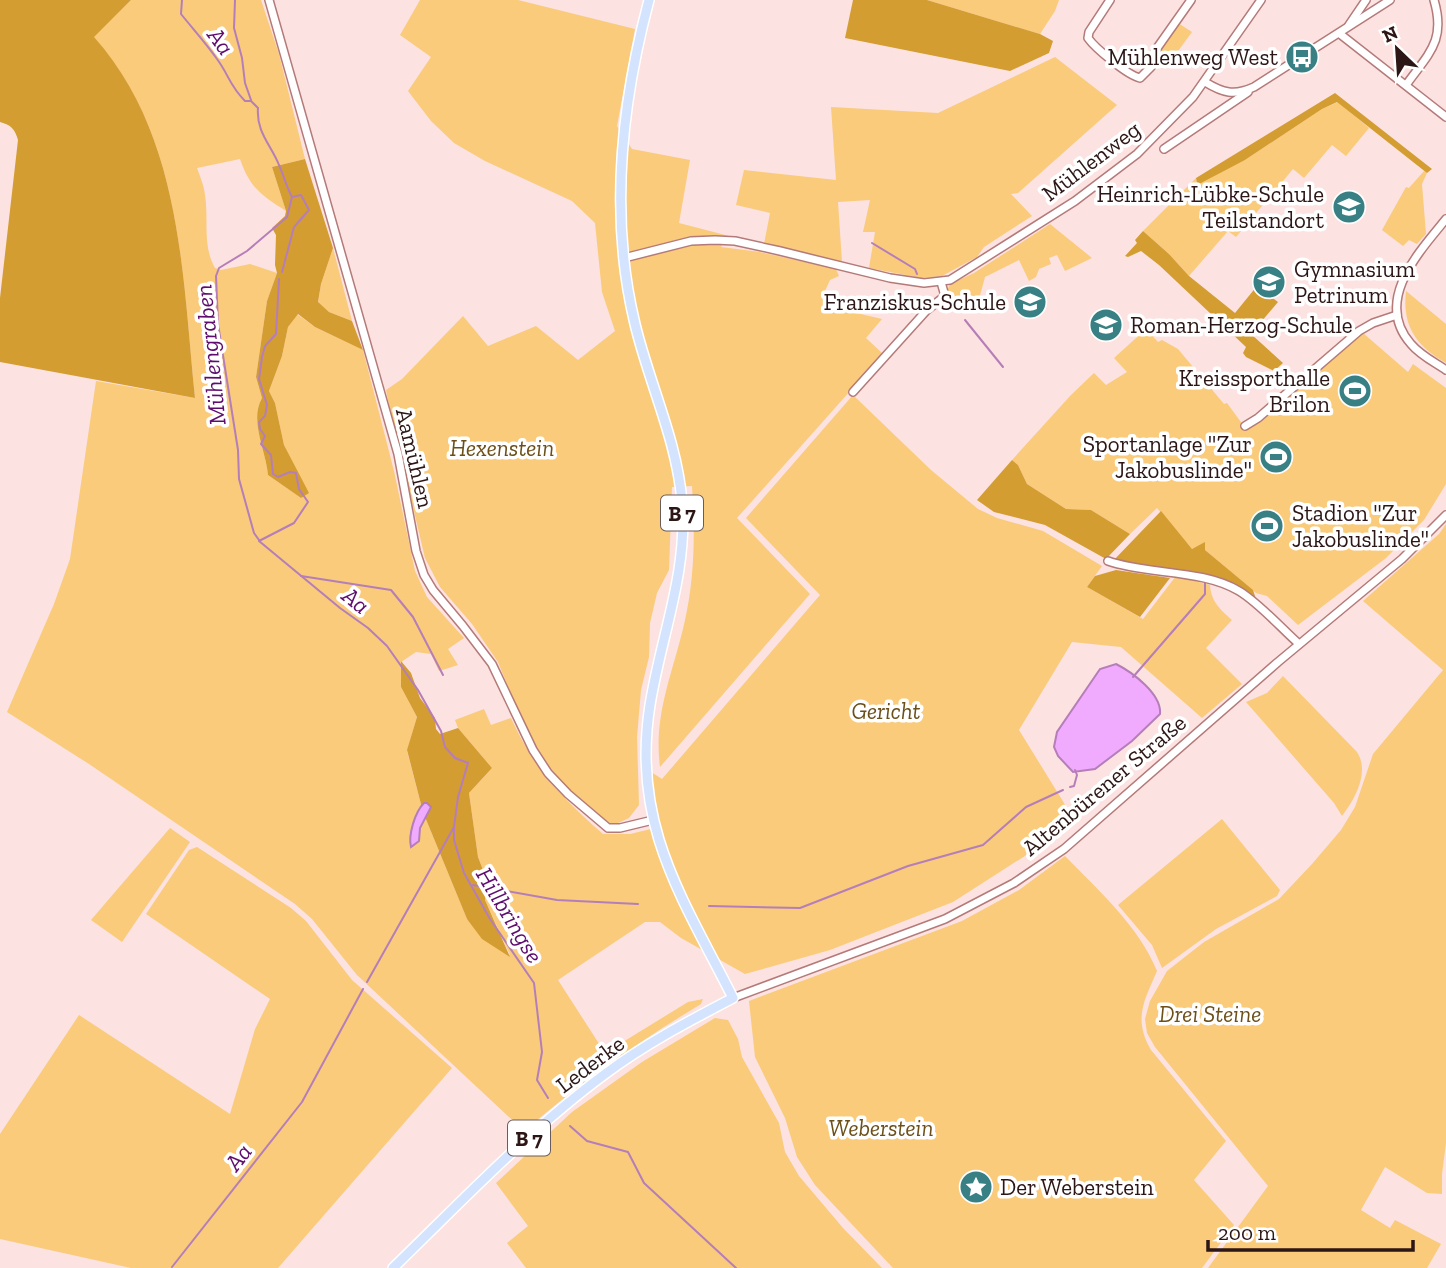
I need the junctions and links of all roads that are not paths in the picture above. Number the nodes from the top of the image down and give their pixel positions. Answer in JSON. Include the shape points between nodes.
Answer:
{"nodes":[{"id":1,"x":269,"y":0,"type":"edge"},
{"id":2,"x":649,"y":0,"type":"edge"},
{"id":3,"x":1110,"y":0,"type":"edge"},
{"id":4,"x":1191,"y":0,"type":"edge"},
{"id":5,"x":1261,"y":0,"type":"edge"},
{"id":6,"x":1390,"y":0,"type":"edge"},
{"id":7,"x":1434,"y":0,"type":"edge"},
{"id":8,"x":1365,"y":1,"type":"edge"},
{"id":9,"x":1377,"y":9,"type":"junction"},
{"id":10,"x":1342,"y":32,"type":"junction"},
{"id":11,"x":1205,"y":82,"type":"junction"},
{"id":12,"x":1406,"y":85,"type":"junction"},
{"id":13,"x":1254,"y":87,"type":"junction"},
{"id":14,"x":1446,"y":117,"type":"edge"},
{"id":15,"x":1164,"y":149,"type":"dead end"},
{"id":16,"x":1446,"y":219,"type":"edge"},
{"id":17,"x":624,"y":258,"type":"junction"},
{"id":18,"x":941,"y":282,"type":"junction"},
{"id":19,"x":1397,"y":315,"type":"junction"},
{"id":20,"x":1446,"y":370,"type":"edge"},
{"id":21,"x":853,"y":392,"type":"dead end"},
{"id":22,"x":1245,"y":426,"type":"dead end"},
{"id":23,"x":1446,"y":515,"type":"edge"},
{"id":24,"x":1108,"y":561,"type":"dead end"},
{"id":25,"x":1299,"y":644,"type":"junction"},
{"id":26,"x":653,"y":820,"type":"junction"},
{"id":27,"x":733,"y":998,"type":"junction"},
{"id":28,"x":393,"y":1268,"type":"edge"}],
"edges":[{"from":1,"to":26,"type":"street","name":"Aamühlen","via":[[392,435],[424,575],[492,664],[548,773],[608,828]]},
{"from":2,"to":17,"type":"main road","number":"B 7","via":[[632,72],[622,160]]},
{"from":3,"to":4,"type":"street","via":[[1088,38],[1137,78],[1151,67],[1154,51]]},
{"from":5,"to":11,"type":"street"},
{"from":6,"to":9,"type":"street","name":"Mühlenweg"},
{"from":7,"to":12,"type":"street","via":[[1442,18],[1442,37]]},
{"from":8,"to":9,"type":"street","via":[[1368,9]]},
{"from":8,"to":10,"type":"street"},
{"from":9,"to":10,"type":"street","name":"Mühlenweg"},
{"from":10,"to":12,"type":"street"},
{"from":10,"to":13,"type":"street","name":"Mühlenweg"},
{"from":11,"to":13,"type":"street","name":"Mühlenweg","via":[[1229,93]]},
{"from":11,"to":18,"type":"street","name":"Mühlenweg","via":[[1158,134],[1111,176],[960,275]]},
{"from":12,"to":14,"type":"street"},
{"from":13,"to":15,"type":"street","name":"Mühlenweg"},
{"from":16,"to":19,"type":"street","via":[[1404,275]]},
{"from":17,"to":18,"type":"street","name":"Mühlenweg","via":[[691,241],[715,240],[890,278]]},
{"from":17,"to":26,"type":"main road","number":"B 7","via":[[636,327],[670,437],[682,502],[680,566],[646,741]]},
{"from":18,"to":21,"type":"street","via":[[945,296]]},
{"from":19,"to":20,"type":"street","via":[[1411,345]]},
{"from":19,"to":22,"type":"street","via":[[1359,331]]},
{"from":23,"to":25,"type":"street","name":"Altenbürener Straße","via":[[1402,559]]},
{"from":24,"to":25,"type":"street","via":[[1236,589]]},
{"from":25,"to":27,"type":"street","name":"Altenbürener Straße","via":[[1064,849],[1014,883],[946,919]]},
{"from":26,"to":27,"type":"main road","number":"B 7","via":[[667,867]]},
{"from":27,"to":28,"type":"main road","name":"Lederke","number":"B 7","via":[[652,1043],[585,1090]]}]}
